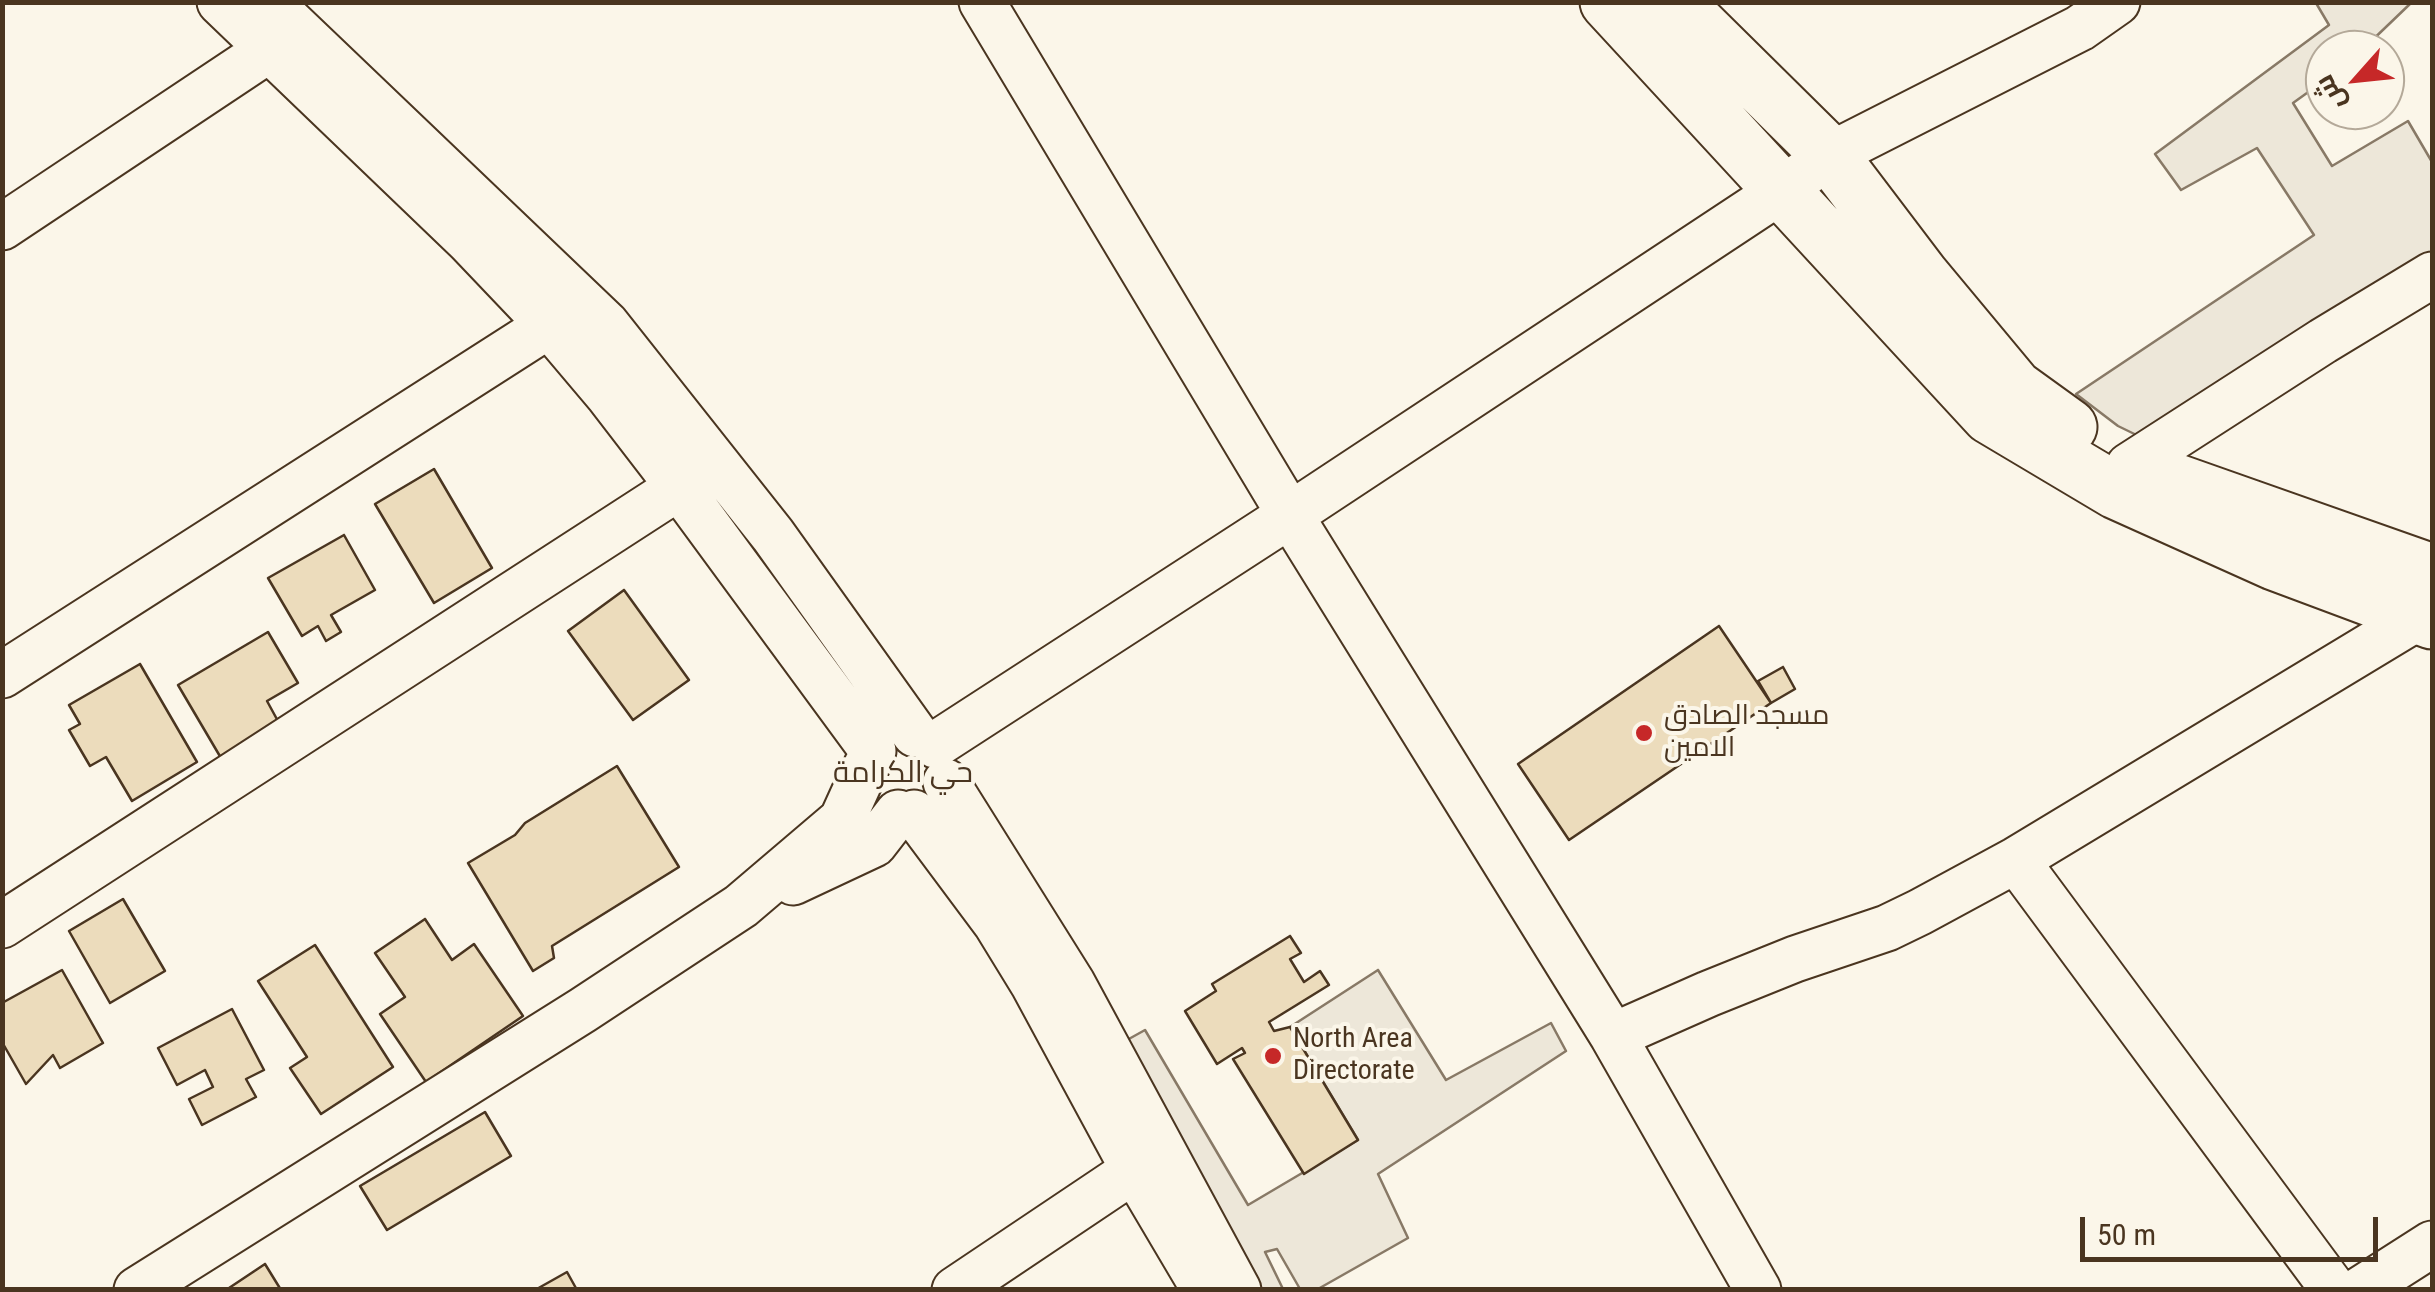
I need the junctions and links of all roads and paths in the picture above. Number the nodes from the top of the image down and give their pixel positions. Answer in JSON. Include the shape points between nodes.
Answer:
{"nodes":[{"id":1,"x":220,"y":2,"type":"edge"},
{"id":2,"x":269,"y":2,"type":"edge"},
{"id":3,"x":982,"y":2,"type":"edge"},
{"id":4,"x":1608,"y":2,"type":"edge"},
{"id":5,"x":1676,"y":2,"type":"edge"},
{"id":6,"x":2117,"y":2,"type":"edge"},
{"id":7,"x":268,"y":50,"type":"junction"},
{"id":8,"x":1830,"y":154,"type":"junction"},
{"id":9,"x":1782,"y":190,"type":"junction"},
{"id":10,"x":2,"y":227,"type":"edge"},
{"id":11,"x":2432,"y":275,"type":"edge"},
{"id":12,"x":564,"y":312,"type":"junction"},
{"id":13,"x":2129,"y":466,"type":"junction"},
{"id":14,"x":679,"y":487,"type":"junction"},
{"id":15,"x":1290,"y":515,"type":"junction"},
{"id":16,"x":2428,"y":603,"type":"edge"},
{"id":17,"x":2,"y":674,"type":"edge"},
{"id":18,"x":932,"y":754,"type":"junction"},
{"id":19,"x":870,"y":758,"type":"junction"},
{"id":20,"x":906,"y":813,"type":"junction"},
{"id":21,"x":2016,"y":860,"type":"junction"},
{"id":22,"x":742,"y":906,"type":"junction"},
{"id":23,"x":2,"y":925,"type":"edge"},
{"id":24,"x":1613,"y":1036,"type":"junction"},
{"id":25,"x":1134,"y":1170,"type":"junction"},
{"id":26,"x":2432,"y":1244,"type":"edge"},
{"id":27,"x":137,"y":1290,"type":"edge"},
{"id":28,"x":955,"y":1290,"type":"edge"},
{"id":29,"x":1204,"y":1290,"type":"edge"},
{"id":30,"x":1238,"y":1290,"type":"edge"},
{"id":31,"x":1758,"y":1290,"type":"edge"},
{"id":32,"x":2334,"y":1290,"type":"edge"},
{"id":33,"x":2360,"y":1290,"type":"edge"}],
"edges":[{"from":1,"to":7,"type":"street"},
{"from":2,"to":12,"type":"street"},
{"from":3,"to":15,"type":"street"},
{"from":4,"to":9,"type":"main road"},
{"from":5,"to":8,"type":"main road"},
{"from":6,"to":8,"type":"street","via":[[2080,28]]},
{"from":7,"to":10,"type":"street"},
{"from":7,"to":12,"type":"street","via":[[470,241]]},
{"from":8,"to":9,"type":"street"},
{"from":8,"to":13,"type":"main road","via":[[2015,388]]},
{"from":9,"to":15,"type":"street"},
{"from":9,"to":16,"type":"main road","via":[[1990,416],[2116,491],[2274,562]]},
{"from":11,"to":13,"type":"street"},
{"from":12,"to":14,"type":"street","via":[[608,396]]},
{"from":12,"to":17,"type":"street"},
{"from":12,"to":18,"type":"street","via":[[606,324],[751,505]]},
{"from":13,"to":16,"type":"main road"},
{"from":14,"to":19,"type":"street"},
{"from":14,"to":23,"type":"street"},
{"from":15,"to":18,"type":"street"},
{"from":15,"to":24,"type":"street"},
{"from":16,"to":21,"type":"street"},
{"from":18,"to":19,"type":"street","via":[[899,734]]},
{"from":18,"to":20,"type":"street","via":[[940,797]]},
{"from":18,"to":30,"type":"street","via":[[1072,983]]},
{"from":19,"to":20,"type":"street","via":[[873,795],[883,807]]},
{"from":19,"to":22,"type":"street","via":[[842,820]]},
{"from":20,"to":22,"type":"street","via":[[874,844]]},
{"from":20,"to":25,"type":"street","via":[[996,923]]},
{"from":21,"to":24,"type":"street","via":[[1887,928]]},
{"from":21,"to":32,"type":"street"},
{"from":22,"to":27,"type":"street"},
{"from":24,"to":31,"type":"street"},
{"from":25,"to":28,"type":"street"},
{"from":25,"to":29,"type":"street"},
{"from":26,"to":33,"type":"street"}]}
